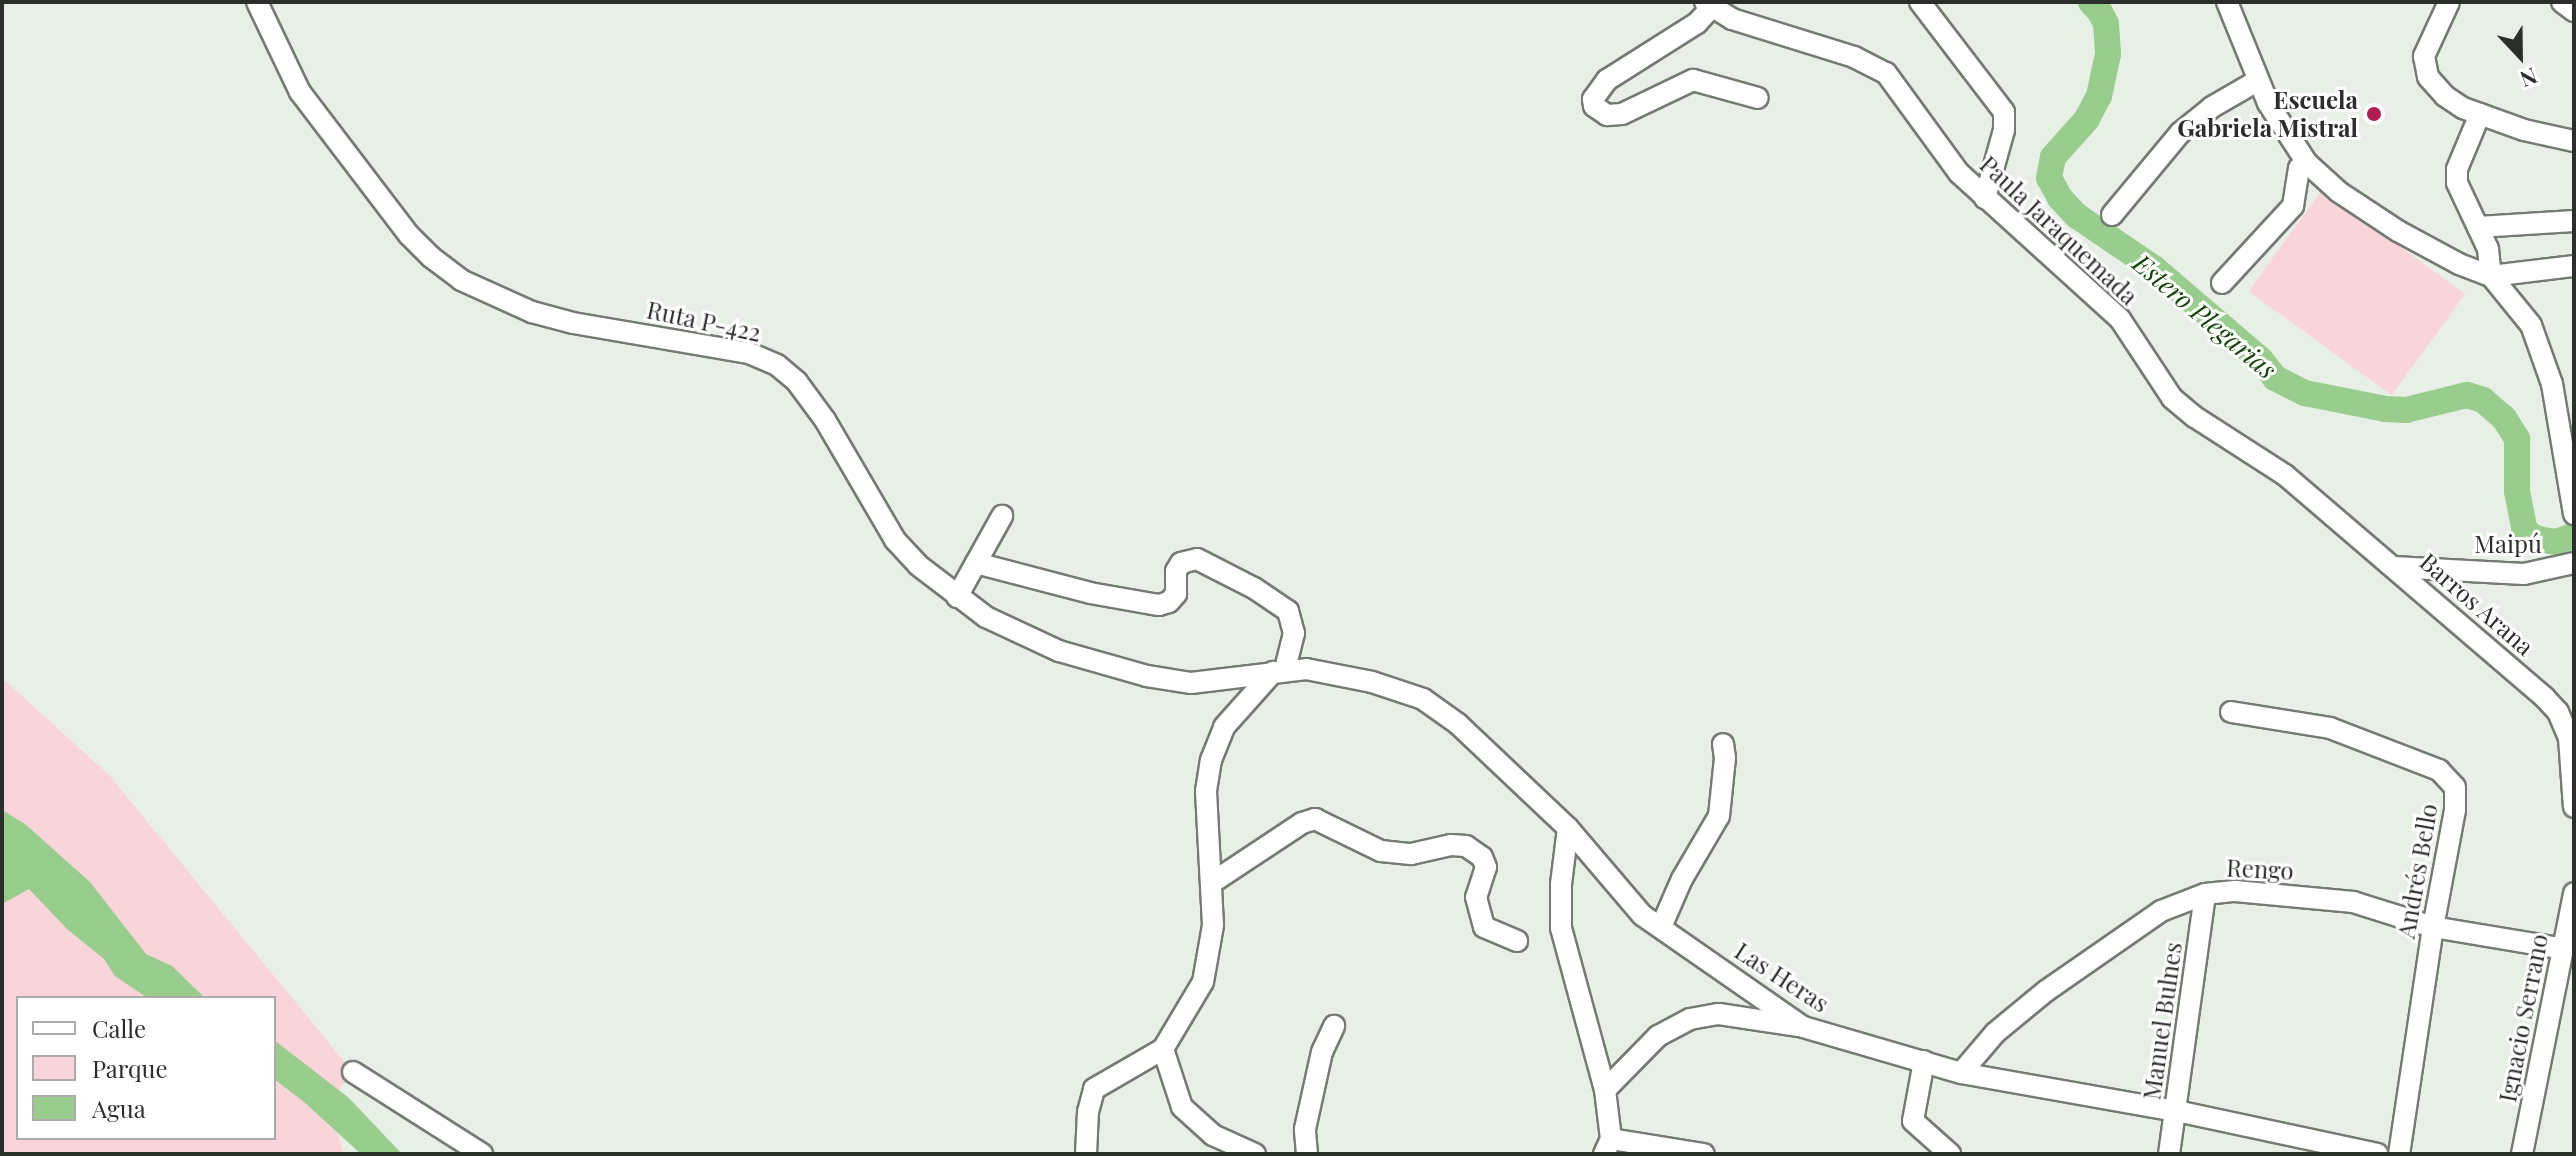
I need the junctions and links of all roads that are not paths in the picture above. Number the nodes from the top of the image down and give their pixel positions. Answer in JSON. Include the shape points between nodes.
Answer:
{"nodes":[{"id":1,"x":257,"y":2,"type":"edge"},
{"id":2,"x":1920,"y":2,"type":"edge"},
{"id":3,"x":2227,"y":2,"type":"edge"},
{"id":4,"x":2449,"y":2,"type":"edge"},
{"id":5,"x":2562,"y":2,"type":"edge"},
{"id":6,"x":1708,"y":5,"type":"edge"},
{"id":7,"x":2574,"y":11,"type":"edge"},
{"id":8,"x":2257,"y":81,"type":"junction"},
{"id":9,"x":1758,"y":98,"type":"dead end"},
{"id":10,"x":2480,"y":114,"type":"junction"},
{"id":11,"x":2574,"y":141,"type":"edge"},
{"id":12,"x":2307,"y":163,"type":"junction"},
{"id":13,"x":1985,"y":198,"type":"junction"},
{"id":14,"x":2112,"y":215,"type":"dead end"},
{"id":15,"x":2574,"y":221,"type":"edge"},
{"id":16,"x":2478,"y":227,"type":"junction"},
{"id":17,"x":2574,"y":266,"type":"edge"},
{"id":18,"x":2491,"y":276,"type":"junction"},
{"id":19,"x":2222,"y":283,"type":"dead end"},
{"id":20,"x":2285,"y":475,"type":"joint"},
{"id":21,"x":2573,"y":510,"type":"edge"},
{"id":22,"x":1002,"y":516,"type":"dead end"},
{"id":23,"x":976,"y":563,"type":"junction"},
{"id":24,"x":2574,"y":563,"type":"edge"},
{"id":25,"x":2394,"y":567,"type":"junction"},
{"id":26,"x":957,"y":597,"type":"junction"},
{"id":27,"x":1271,"y":673,"type":"junction"},
{"id":28,"x":2231,"y":712,"type":"dead end"},
{"id":29,"x":1723,"y":744,"type":"dead end"},
{"id":30,"x":2574,"y":807,"type":"edge"},
{"id":31,"x":1568,"y":828,"type":"junction"},
{"id":32,"x":1213,"y":882,"type":"junction"},
{"id":33,"x":2574,"y":893,"type":"edge"},
{"id":34,"x":2205,"y":894,"type":"junction"},
{"id":35,"x":1661,"y":927,"type":"junction"},
{"id":36,"x":2433,"y":927,"type":"junction"},
{"id":37,"x":1517,"y":941,"type":"dead end"},
{"id":38,"x":2564,"y":949,"type":"junction"},
{"id":39,"x":1334,"y":1026,"type":"dead end"},
{"id":40,"x":1803,"y":1027,"type":"junction"},
{"id":41,"x":1163,"y":1049,"type":"junction"},
{"id":42,"x":1924,"y":1061,"type":"junction"},
{"id":43,"x":353,"y":1072,"type":"dead end"},
{"id":44,"x":1961,"y":1073,"type":"junction"},
{"id":45,"x":1605,"y":1090,"type":"junction"},
{"id":46,"x":2177,"y":1111,"type":"junction"},
{"id":47,"x":1608,"y":1147,"type":"edge"},
{"id":48,"x":1654,"y":1150,"type":"edge"},
{"id":49,"x":482,"y":1154,"type":"edge"},
{"id":50,"x":1086,"y":1154,"type":"edge"},
{"id":51,"x":1255,"y":1154,"type":"edge"},
{"id":52,"x":1307,"y":1154,"type":"edge"},
{"id":53,"x":1704,"y":1154,"type":"edge"},
{"id":54,"x":1950,"y":1154,"type":"edge"},
{"id":55,"x":2169,"y":1154,"type":"edge"},
{"id":56,"x":2377,"y":1154,"type":"edge"},
{"id":57,"x":2399,"y":1154,"type":"edge"},
{"id":58,"x":2522,"y":1154,"type":"edge"}],
"edges":[{"from":1,"to":26,"type":"street","name":"Ruta P-422","via":[[300,92],[431,257],[474,287],[532,312],[749,353],[777,365],[825,420],[895,540]]},
{"from":2,"to":13,"type":"street","via":[[2004,112]]},
{"from":3,"to":8,"type":"street"},
{"from":4,"to":10,"type":"street","via":[[2424,56],[2428,77],[2445,96]]},
{"from":5,"to":7,"type":"street"},
{"from":6,"to":9,"type":"street","via":[[1697,23],[1607,80],[1593,99],[1594,106],[1602,113],[1622,114],[1693,80]]},
{"from":6,"to":13,"type":"street","name":"Paula Jaraquemada","via":[[1732,19],[1878,68],[1900,90],[1947,159]]},
{"from":8,"to":12,"type":"street"},
{"from":8,"to":14,"type":"street","via":[[2180,133]]},
{"from":10,"to":11,"type":"street"},
{"from":10,"to":16,"type":"street","via":[[2457,169],[2461,193]]},
{"from":12,"to":18,"type":"street","via":[[2339,192],[2398,231]]},
{"from":12,"to":19,"type":"street","via":[[2299,168],[2293,206]]},
{"from":13,"to":20,"type":"street","name":"Paula Jaraquemada","via":[[2120,319],[2172,398]]},
{"from":15,"to":16,"type":"street"},
{"from":16,"to":18,"type":"street","via":[[2488,249]]},
{"from":17,"to":18,"type":"street"},
{"from":18,"to":21,"type":"street","via":[[2517,305],[2540,344]]},
{"from":20,"to":25,"type":"street","name":"Barros Arana"},
{"from":22,"to":23,"type":"street"},
{"from":23,"to":26,"type":"street"},
{"from":23,"to":27,"type":"street","via":[[1159,605],[1176,594],[1181,563],[1197,559],[1288,611],[1294,633]]},
{"from":24,"to":25,"type":"street","name":"Maipú","via":[[2524,574]]},
{"from":25,"to":30,"type":"street","name":"Barros Arana","via":[[2558,712],[2569,738]]},
{"from":26,"to":27,"type":"street","name":"Ruta P-422","via":[[1011,628],[1105,666],[1191,683]]},
{"from":27,"to":31,"type":"street","name":"Las Heras","via":[[1342,675],[1423,699],[1458,724]]},
{"from":27,"to":32,"type":"street","via":[[1224,727],[1211,760],[1206,791]]},
{"from":28,"to":36,"type":"street","name":"Andrés Bello","via":[[2330,728],[2450,778],[2455,810]]},
{"from":29,"to":35,"type":"street","via":[[1719,816]]},
{"from":31,"to":35,"type":"street","name":"Las Heras","via":[[1642,915]]},
{"from":31,"to":45,"type":"street","via":[[1561,928]]},
{"from":32,"to":37,"type":"street","via":[[1315,819],[1381,851],[1411,854],[1466,846],[1486,867],[1476,897],[1484,927]]},
{"from":32,"to":41,"type":"street","via":[[1213,925],[1203,982]]},
{"from":33,"to":38,"type":"street","name":"Ignacio Serrano"},
{"from":34,"to":36,"type":"street","name":"Rengo","via":[[2235,891],[2353,902]]},
{"from":34,"to":44,"type":"street","name":"Rengo","via":[[2161,911],[2046,991],[1995,1033]]},
{"from":34,"to":46,"type":"street","name":"Manuel Bulnes"},
{"from":35,"to":40,"type":"street","name":"Las Heras"},
{"from":36,"to":38,"type":"street","name":"Rengo"},
{"from":36,"to":57,"type":"street","name":"Andrés Bello"},
{"from":38,"to":58,"type":"street","name":"Ignacio Serrano"},
{"from":39,"to":52,"type":"street","via":[[1322,1052],[1305,1129]]},
{"from":40,"to":42,"type":"street","name":"Las Heras"},
{"from":40,"to":45,"type":"street","via":[[1719,1014],[1690,1019],[1658,1036]]},
{"from":41,"to":50,"type":"street","via":[[1094,1089]]},
{"from":41,"to":51,"type":"street","via":[[1182,1107],[1213,1135]]},
{"from":42,"to":44,"type":"street","name":"Las Heras"},
{"from":42,"to":54,"type":"street","via":[[1913,1121]]},
{"from":43,"to":49,"type":"street"},
{"from":44,"to":46,"type":"street","name":"Las Heras"},
{"from":45,"to":47,"type":"street"},
{"from":46,"to":55,"type":"street","name":"Manuel Bulnes"},
{"from":46,"to":56,"type":"street","name":"Las Heras"},
{"from":47,"to":48,"type":"street"},
{"from":48,"to":53,"type":"street"}]}
